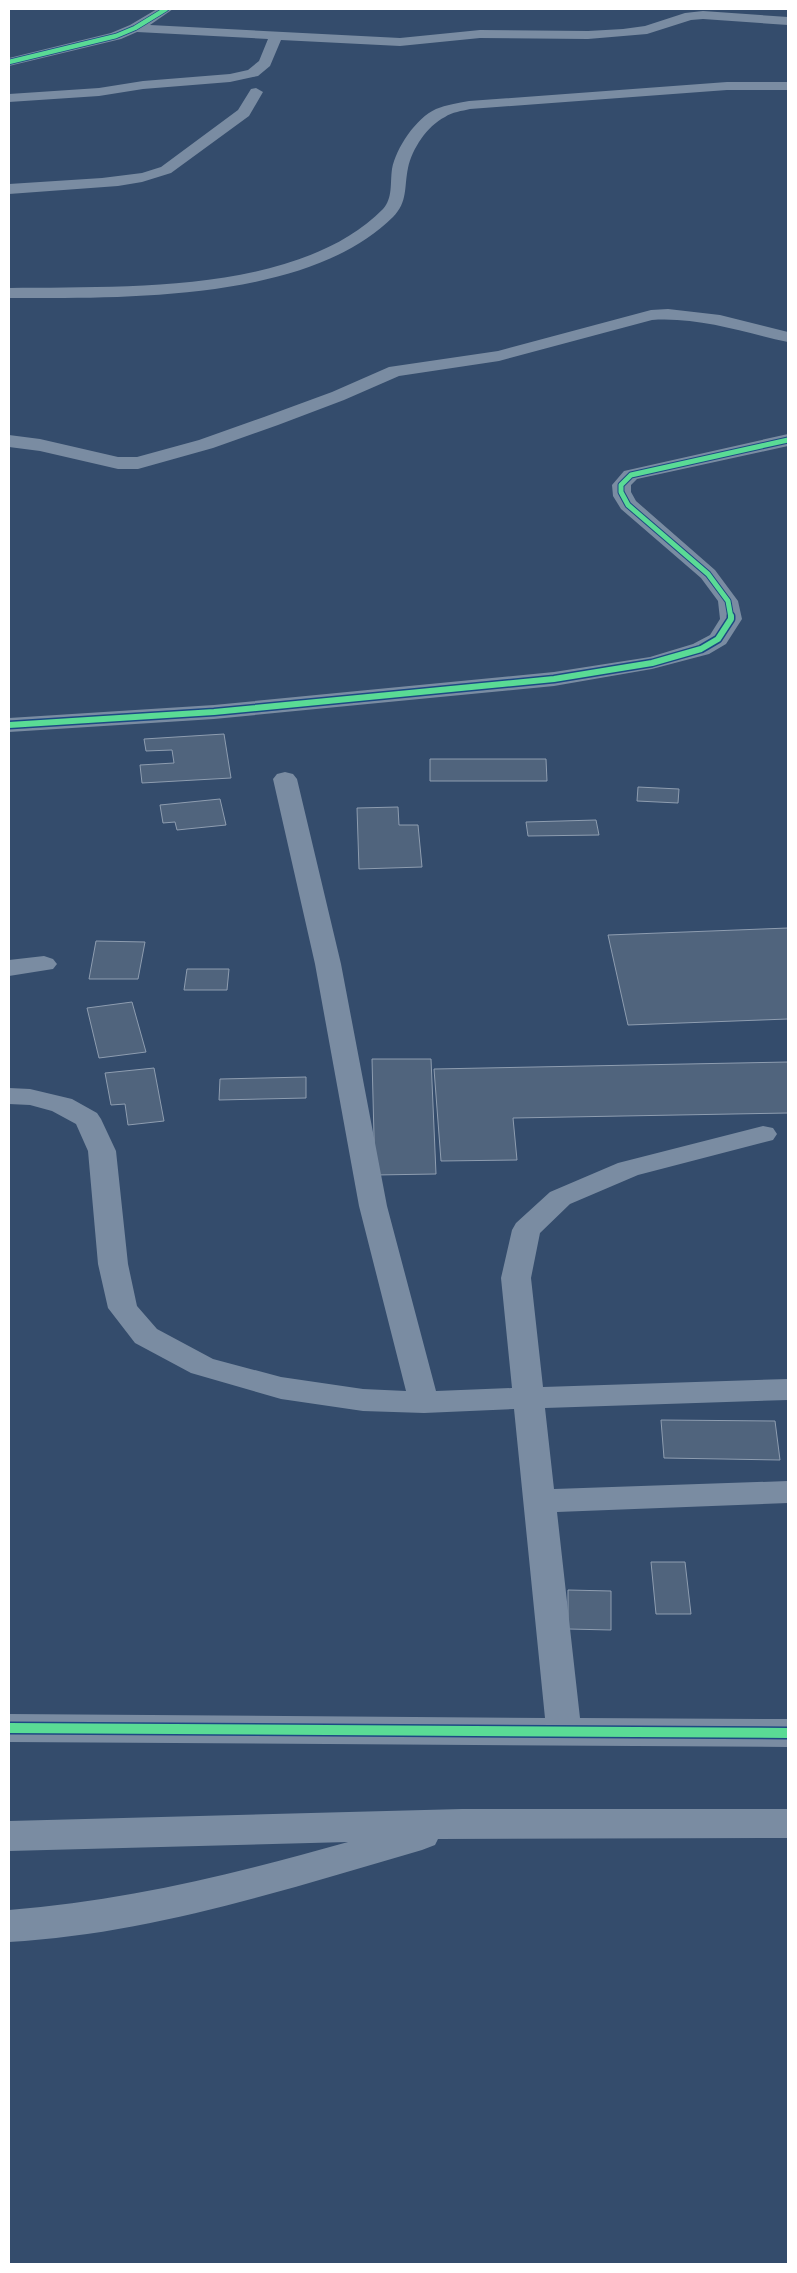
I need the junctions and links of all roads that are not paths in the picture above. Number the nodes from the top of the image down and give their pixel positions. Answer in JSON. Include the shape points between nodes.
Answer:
{"nodes":[{"id":1,"x":166,"y":9,"type":"edge"},
{"id":2,"x":788,"y":21,"type":"edge"},
{"id":3,"x":135,"y":28,"type":"junction"},
{"id":4,"x":276,"y":36,"type":"junction"},
{"id":5,"x":9,"y":62,"type":"edge"},
{"id":6,"x":788,"y":86,"type":"edge"},
{"id":7,"x":256,"y":92,"type":"dead end"},
{"id":8,"x":9,"y":98,"type":"edge"},
{"id":9,"x":9,"y":189,"type":"edge"},
{"id":10,"x":9,"y":293,"type":"edge"},
{"id":11,"x":788,"y":337,"type":"edge"},
{"id":12,"x":788,"y":440,"type":"edge"},
{"id":13,"x":9,"y":441,"type":"edge"},
{"id":14,"x":9,"y":725,"type":"edge"},
{"id":15,"x":285,"y":779,"type":"dead end"},
{"id":16,"x":44,"y":964,"type":"dead end"},
{"id":17,"x":9,"y":968,"type":"edge"},
{"id":18,"x":9,"y":1096,"type":"edge"},
{"id":19,"x":762,"y":1134,"type":"dead end"},
{"id":20,"x":788,"y":1389,"type":"edge"},
{"id":21,"x":527,"y":1397,"type":"junction"},
{"id":22,"x":424,"y":1402,"type":"junction"},
{"id":23,"x":788,"y":1492,"type":"edge"},
{"id":24,"x":540,"y":1501,"type":"junction"},
{"id":25,"x":9,"y":1728,"type":"edge"},
{"id":26,"x":564,"y":1730,"type":"junction"},
{"id":27,"x":788,"y":1732,"type":"edge"},
{"id":28,"x":462,"y":1824,"type":"junction"},
{"id":29,"x":788,"y":1824,"type":"edge"},
{"id":30,"x":9,"y":1836,"type":"edge"},
{"id":31,"x":9,"y":1926,"type":"edge"}],
"edges":[{"from":1,"to":3,"type":"street"},
{"from":2,"to":4,"type":"street","via":[[703,15],[623,33],[480,34],[400,42]]},
{"from":3,"to":4,"type":"street"},
{"from":3,"to":5,"type":"street","via":[[96,42]]},
{"from":4,"to":8,"type":"street","via":[[265,63],[253,73],[99,92]]},
{"from":6,"to":10,"type":"street","via":[[726,86],[469,105],[440,114],[419,131],[401,165],[395,204],[371,228],[323,257],[286,270],[224,282],[162,289]]},
{"from":7,"to":9,"type":"street","via":[[244,113],[155,175]]},
{"from":11,"to":13,"type":"street","via":[[690,314],[651,314],[499,356],[395,371],[271,421],[138,463],[118,463]]},
{"from":12,"to":14,"type":"street","via":[[631,475],[623,480],[622,495],[628,505],[708,574],[728,601],[731,619],[718,639],[701,649],[652,663],[554,679],[214,712]]},
{"from":15,"to":22,"type":"street","via":[[328,964],[373,1206]]},
{"from":16,"to":17,"type":"street"},
{"from":18,"to":22,"type":"street","via":[[30,1097],[62,1105],[88,1119],[102,1151],[113,1264],[123,1308],[146,1336],[202,1366],[281,1388],[363,1400]]},
{"from":19,"to":21,"type":"street","via":[[628,1169],[560,1198],[526,1230],[516,1278]]},
{"from":20,"to":21,"type":"street"},
{"from":21,"to":22,"type":"street"},
{"from":21,"to":24,"type":"street"},
{"from":23,"to":24,"type":"street"},
{"from":24,"to":26,"type":"street"},
{"from":25,"to":26,"type":"street"},
{"from":26,"to":27,"type":"street"},
{"from":28,"to":29,"type":"street"},
{"from":28,"to":30,"type":"street"},
{"from":28,"to":31,"type":"street","via":[[235,1888],[144,1910],[59,1924]]}]}
